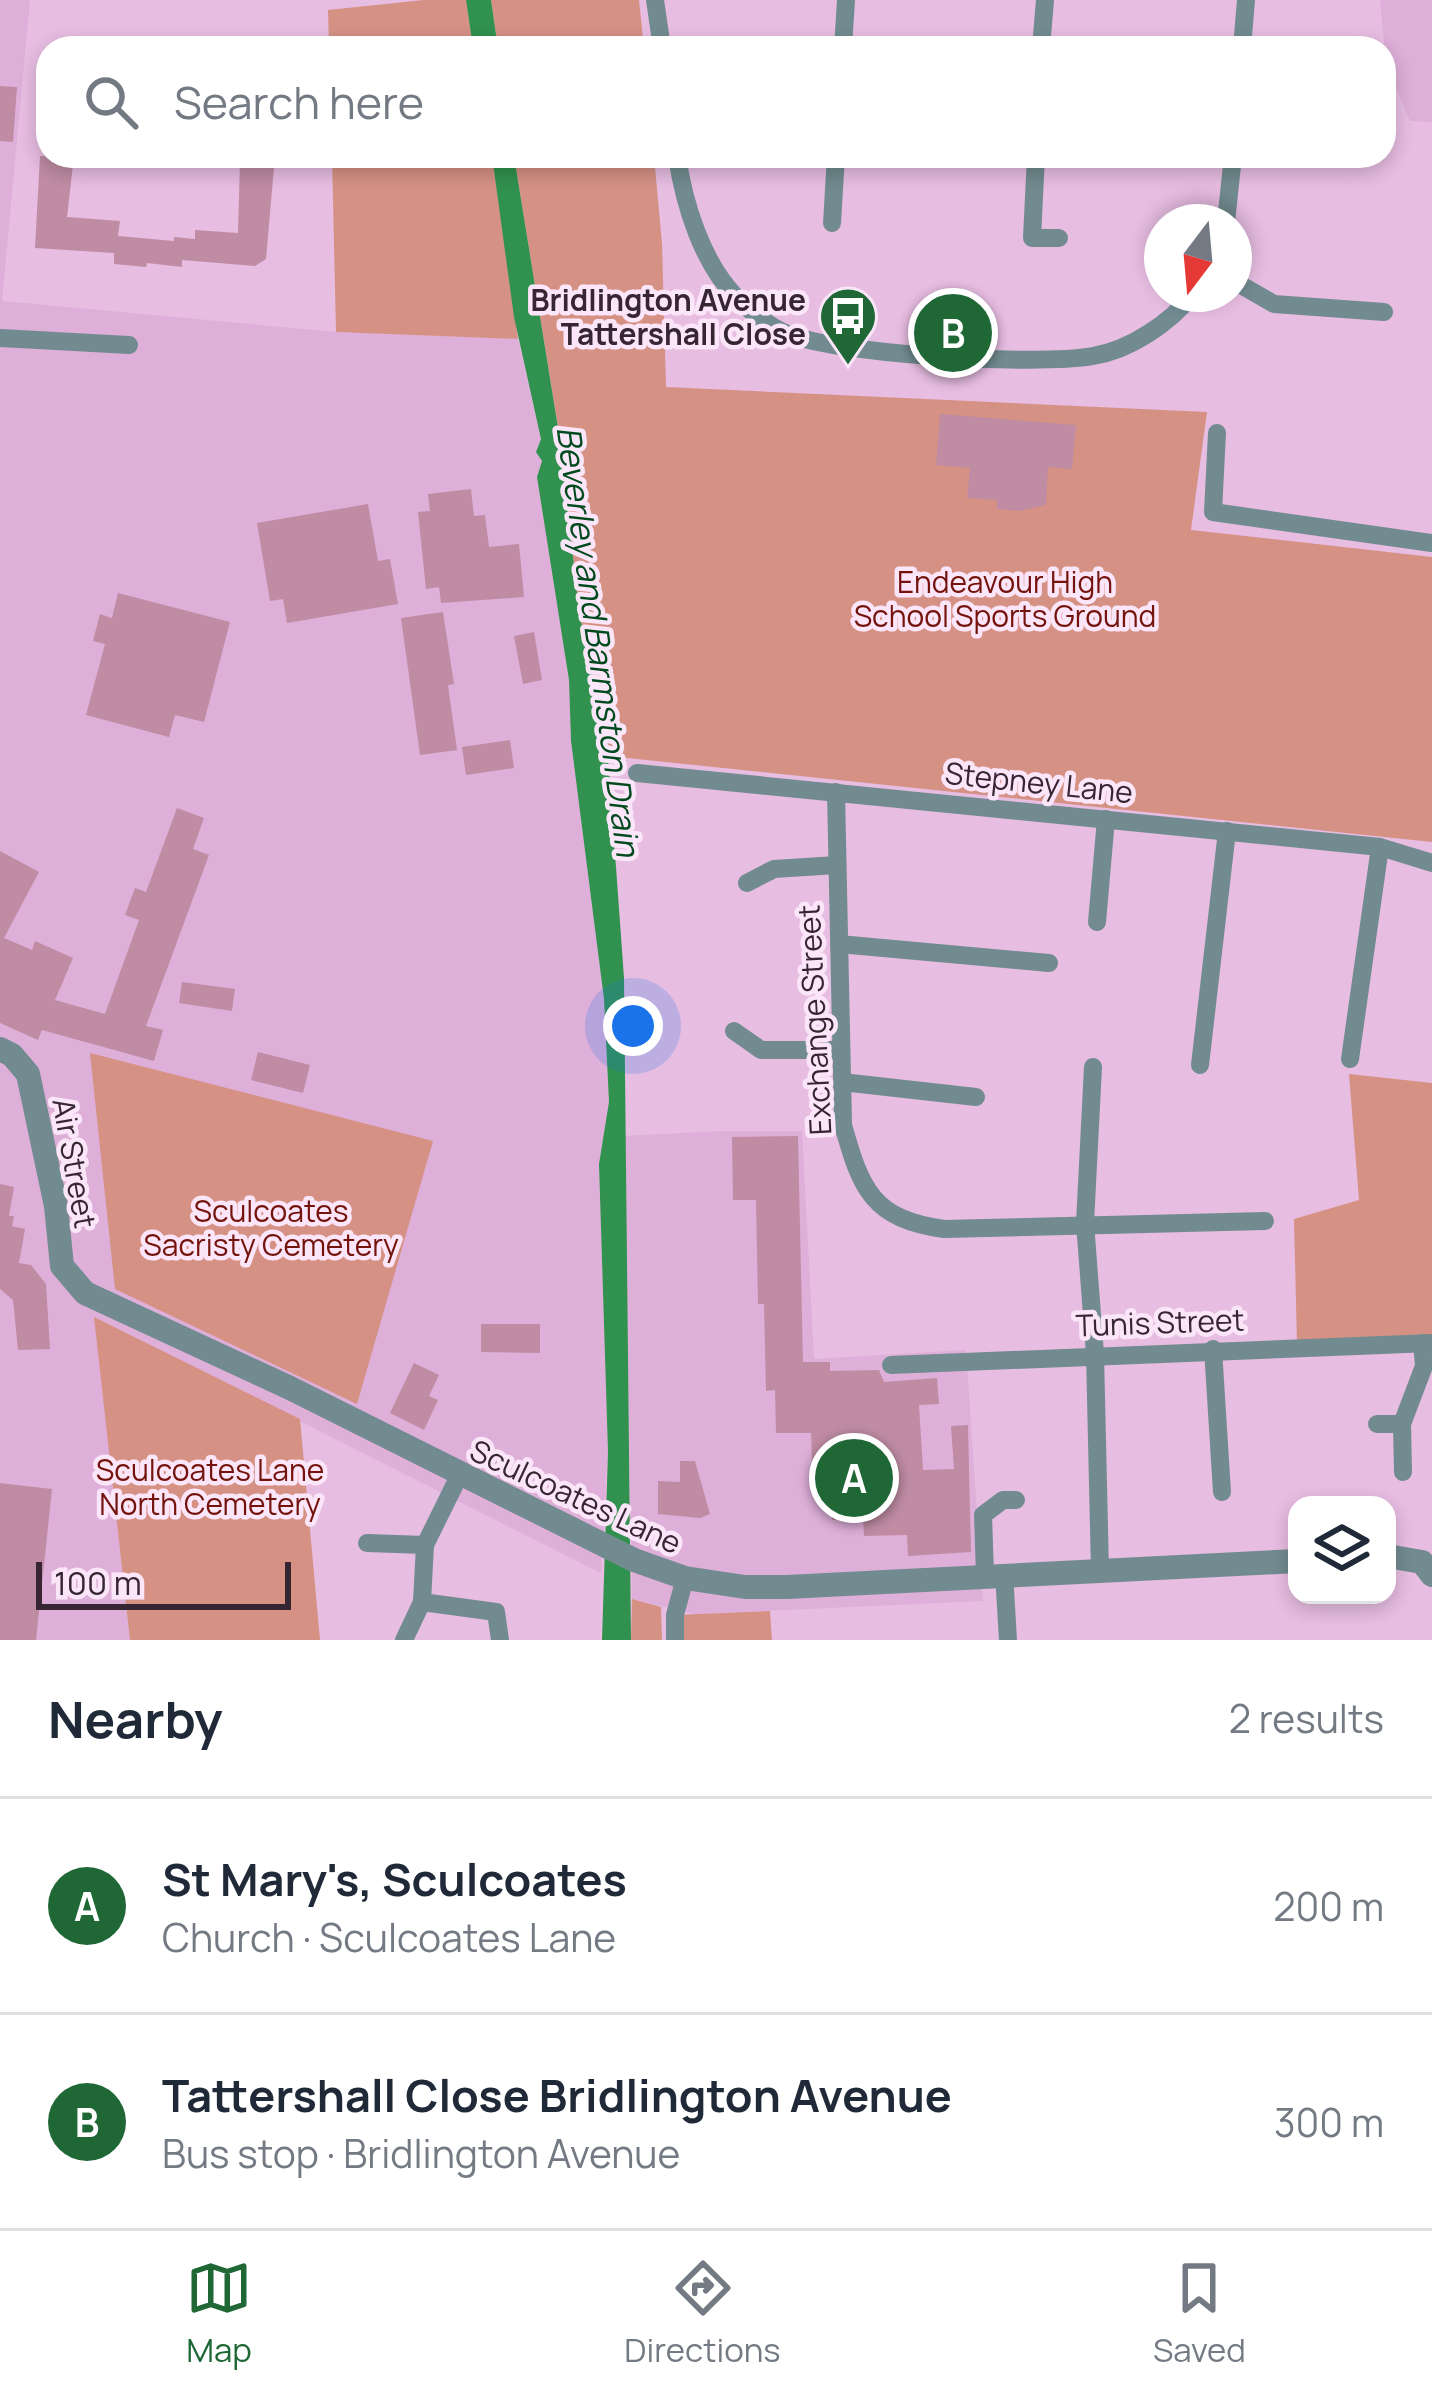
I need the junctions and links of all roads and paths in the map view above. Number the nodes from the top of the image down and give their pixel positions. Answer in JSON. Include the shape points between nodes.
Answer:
{"nodes":[{"id":1,"x":655,"y":0,"type":"edge"},
{"id":2,"x":846,"y":0,"type":"edge"},
{"id":3,"x":1045,"y":0,"type":"edge"},
{"id":4,"x":1246,"y":0,"type":"edge"},
{"id":5,"x":660,"y":36,"type":"edge"},
{"id":6,"x":844,"y":36,"type":"edge"},
{"id":7,"x":1042,"y":36,"type":"edge"},
{"id":8,"x":1242,"y":36,"type":"edge"},
{"id":9,"x":679,"y":168,"type":"edge"},
{"id":10,"x":835,"y":168,"type":"edge"},
{"id":11,"x":1035,"y":168,"type":"edge"},
{"id":12,"x":1233,"y":168,"type":"edge"},
{"id":13,"x":1231,"y":204,"type":"edge"},
{"id":14,"x":832,"y":223,"type":"dead end"},
{"id":15,"x":1059,"y":238,"type":"dead end"},
{"id":16,"x":1252,"y":291,"type":"edge"},
{"id":17,"x":1178,"y":312,"type":"edge"},
{"id":18,"x":1384,"y":312,"type":"dead end"},
{"id":19,"x":0,"y":338,"type":"edge"},
{"id":20,"x":129,"y":345,"type":"dead end"},
{"id":21,"x":1217,"y":434,"type":"dead end"},
{"id":22,"x":1432,"y":543,"type":"edge"},
{"id":23,"x":637,"y":773,"type":"dead end"},
{"id":24,"x":836,"y":792,"type":"junction"},
{"id":25,"x":1106,"y":819,"type":"junction"},
{"id":26,"x":1227,"y":831,"type":"junction"},
{"id":27,"x":1380,"y":847,"type":"junction"},
{"id":28,"x":1432,"y":862,"type":"edge"},
{"id":29,"x":837,"y":865,"type":"junction"},
{"id":30,"x":748,"y":884,"type":"dead end"},
{"id":31,"x":1097,"y":922,"type":"dead end"},
{"id":32,"x":839,"y":944,"type":"junction"},
{"id":33,"x":1049,"y":963,"type":"dead end"},
{"id":34,"x":734,"y":1031,"type":"dead end"},
{"id":35,"x":0,"y":1049,"type":"edge"},
{"id":36,"x":842,"y":1050,"type":"junction"},
{"id":37,"x":1350,"y":1059,"type":"dead end"},
{"id":38,"x":1200,"y":1065,"type":"dead end"},
{"id":39,"x":1093,"y":1067,"type":"dead end"},
{"id":40,"x":842,"y":1082,"type":"junction"},
{"id":41,"x":976,"y":1097,"type":"dead end"},
{"id":42,"x":1265,"y":1220,"type":"dead end"},
{"id":43,"x":1085,"y":1223,"type":"junction"},
{"id":44,"x":85,"y":1293,"type":"joint"},
{"id":45,"x":1427,"y":1343,"type":"edge"},
{"id":46,"x":1213,"y":1349,"type":"junction"},
{"id":47,"x":1095,"y":1354,"type":"junction"},
{"id":48,"x":891,"y":1365,"type":"dead end"},
{"id":49,"x":1377,"y":1424,"type":"dead end"},
{"id":50,"x":1402,"y":1424,"type":"junction"},
{"id":51,"x":1403,"y":1472,"type":"dead end"},
{"id":52,"x":459,"y":1476,"type":"junction"},
{"id":53,"x":1222,"y":1492,"type":"dead end"},
{"id":54,"x":1016,"y":1500,"type":"dead end"},
{"id":55,"x":367,"y":1543,"type":"dead end"},
{"id":56,"x":425,"y":1545,"type":"junction"},
{"id":57,"x":1396,"y":1558,"type":"edge"},
{"id":58,"x":1288,"y":1561,"type":"edge"},
{"id":59,"x":1429,"y":1565,"type":"edge"},
{"id":60,"x":1100,"y":1571,"type":"junction"},
{"id":61,"x":994,"y":1574,"type":"junction"},
{"id":62,"x":685,"y":1578,"type":"junction"},
{"id":63,"x":422,"y":1602,"type":"junction"},
{"id":64,"x":404,"y":1640,"type":"edge"},
{"id":65,"x":500,"y":1640,"type":"edge"},
{"id":66,"x":675,"y":1640,"type":"edge"},
{"id":67,"x":1009,"y":1640,"type":"edge"}],
"edges":[{"from":1,"to":5,"type":"street"},
{"from":2,"to":6,"type":"street"},
{"from":3,"to":7,"type":"street"},
{"from":4,"to":8,"type":"street"},
{"from":9,"to":17,"type":"street","via":[[712,270],[783,332],[833,345],[1015,360],[1095,356]]},
{"from":10,"to":14,"type":"street"},
{"from":11,"to":15,"type":"street","via":[[1032,238]]},
{"from":12,"to":13,"type":"street"},
{"from":16,"to":18,"type":"street","via":[[1274,304]]},
{"from":19,"to":20,"type":"street"},
{"from":21,"to":22,"type":"street","via":[[1213,512]]},
{"from":23,"to":24,"type":"street","name":"Stepney Lane"},
{"from":24,"to":25,"type":"street","name":"Stepney Lane"},
{"from":24,"to":29,"type":"street","name":"Exchange Street"},
{"from":25,"to":26,"type":"street","name":"Stepney Lane"},
{"from":25,"to":31,"type":"street"},
{"from":26,"to":27,"type":"street","name":"Stepney Lane"},
{"from":26,"to":38,"type":"street"},
{"from":27,"to":28,"type":"street","name":"Stepney Lane"},
{"from":27,"to":37,"type":"street"},
{"from":29,"to":30,"type":"street","via":[[774,869]]},
{"from":29,"to":32,"type":"street","name":"Exchange Street"},
{"from":32,"to":33,"type":"street"},
{"from":32,"to":36,"type":"street","name":"Exchange Street"},
{"from":34,"to":36,"type":"street","via":[[760,1050]]},
{"from":35,"to":44,"type":"street","name":"Air Street","via":[[28,1074],[62,1266]]},
{"from":36,"to":40,"type":"street","name":"Exchange Street"},
{"from":39,"to":43,"type":"street"},
{"from":40,"to":41,"type":"street"},
{"from":40,"to":43,"type":"street","name":"Exchange Street","via":[[857,1175],[881,1209],[944,1229]]},
{"from":42,"to":43,"type":"street","name":"Exchange Street"},
{"from":43,"to":47,"type":"street"},
{"from":44,"to":52,"type":"street","name":"Sculcoates Lane"},
{"from":45,"to":46,"type":"street","name":"Tunis Street"},
{"from":45,"to":50,"type":"street"},
{"from":46,"to":47,"type":"street","name":"Tunis Street"},
{"from":46,"to":53,"type":"street"},
{"from":47,"to":48,"type":"street","name":"Tunis Street"},
{"from":47,"to":60,"type":"street"},
{"from":49,"to":50,"type":"street"},
{"from":50,"to":51,"type":"street"},
{"from":52,"to":56,"type":"street"},
{"from":52,"to":62,"type":"street","name":"Sculcoates Lane"},
{"from":54,"to":61,"type":"street","via":[[983,1515]]},
{"from":55,"to":56,"type":"street"},
{"from":56,"to":63,"type":"street"},
{"from":57,"to":59,"type":"street"},
{"from":58,"to":60,"type":"street","name":"Sculcoates Lane"},
{"from":60,"to":61,"type":"street","name":"Sculcoates Lane"},
{"from":61,"to":62,"type":"street","name":"Sculcoates Lane","via":[[797,1587]]},
{"from":61,"to":67,"type":"street"},
{"from":62,"to":66,"type":"street"},
{"from":63,"to":64,"type":"street"},
{"from":63,"to":65,"type":"street","via":[[496,1612]]}]}
